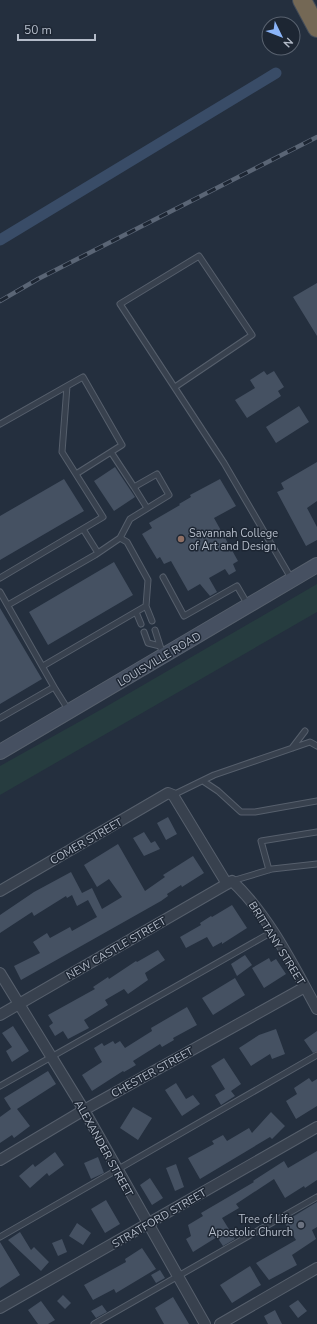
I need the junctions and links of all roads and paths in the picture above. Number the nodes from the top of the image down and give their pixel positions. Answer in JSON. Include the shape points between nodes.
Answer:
{"nodes":[{"id":1,"x":302,"y":0,"type":"edge"},
{"id":2,"x":317,"y":28,"type":"edge"},
{"id":3,"x":67,"y":386,"type":"junction"},
{"id":4,"x":175,"y":387,"type":"junction"},
{"id":5,"x":0,"y":424,"type":"edge"},
{"id":6,"x":111,"y":452,"type":"junction"},
{"id":7,"x":76,"y":474,"type":"junction"},
{"id":8,"x":134,"y":487,"type":"junction"},
{"id":9,"x":147,"y":508,"type":"junction"},
{"id":10,"x":84,"y":529,"type":"junction"},
{"id":11,"x":120,"y":538,"type":"junction"},
{"id":12,"x":98,"y":553,"type":"junction"},
{"id":13,"x":317,"y":565,"type":"edge"},
{"id":14,"x":163,"y":577,"type":"dead end"},
{"id":15,"x":0,"y":578,"type":"edge"},
{"id":16,"x":292,"y":580,"type":"junction"},
{"id":17,"x":0,"y":592,"type":"edge"},
{"id":18,"x":8,"y":605,"type":"junction"},
{"id":19,"x":146,"y":606,"type":"junction"},
{"id":20,"x":249,"y":606,"type":"junction"},
{"id":21,"x":136,"y":612,"type":"junction"},
{"id":22,"x":152,"y":621,"type":"dead end"},
{"id":23,"x":141,"y":624,"type":"dead end"},
{"id":24,"x":155,"y":630,"type":"dead end"},
{"id":25,"x":144,"y":632,"type":"dead end"},
{"id":26,"x":162,"y":651,"type":"junction"},
{"id":27,"x":43,"y":666,"type":"junction"},
{"id":28,"x":54,"y":687,"type":"junction"},
{"id":29,"x":69,"y":711,"type":"junction"},
{"id":30,"x":0,"y":718,"type":"edge"},
{"id":31,"x":305,"y":731,"type":"dead end"},
{"id":32,"x":317,"y":746,"type":"edge"},
{"id":33,"x":292,"y":748,"type":"junction"},
{"id":34,"x":0,"y":752,"type":"edge"},
{"id":35,"x":202,"y":781,"type":"junction"},
{"id":36,"x":174,"y":795,"type":"junction"},
{"id":37,"x":317,"y":801,"type":"edge"},
{"id":38,"x":317,"y":832,"type":"edge"},
{"id":39,"x":317,"y":864,"type":"edge"},
{"id":40,"x":269,"y":870,"type":"junction"},
{"id":41,"x":229,"y":883,"type":"junction"},
{"id":42,"x":0,"y":891,"type":"edge"},
{"id":43,"x":272,"y":932,"type":"junction"},
{"id":44,"x":0,"y":973,"type":"edge"},
{"id":45,"x":305,"y":987,"type":"junction"},
{"id":46,"x":18,"y":1005,"type":"junction"},
{"id":47,"x":317,"y":1010,"type":"edge"},
{"id":48,"x":0,"y":1015,"type":"edge"},
{"id":49,"x":317,"y":1055,"type":"edge"},
{"id":50,"x":51,"y":1057,"type":"junction"},
{"id":51,"x":0,"y":1086,"type":"edge"},
{"id":52,"x":84,"y":1110,"type":"junction"},
{"id":53,"x":317,"y":1127,"type":"edge"},
{"id":54,"x":0,"y":1160,"type":"edge"},
{"id":55,"x":116,"y":1169,"type":"junction"},
{"id":56,"x":317,"y":1197,"type":"edge"},
{"id":57,"x":147,"y":1225,"type":"junction"},
{"id":58,"x":0,"y":1237,"type":"edge"},
{"id":59,"x":317,"y":1268,"type":"edge"},
{"id":60,"x":177,"y":1276,"type":"junction"},
{"id":61,"x":0,"y":1308,"type":"edge"},
{"id":62,"x":94,"y":1324,"type":"edge"},
{"id":63,"x":205,"y":1324,"type":"edge"},
{"id":64,"x":220,"y":1324,"type":"edge"}],
"edges":[{"from":1,"to":2,"type":"highway"},
{"from":3,"to":5,"type":"lane"},
{"from":3,"to":6,"type":"lane","via":[[83,377],[122,445]]},
{"from":3,"to":7,"type":"lane","via":[[62,452]]},
{"from":4,"to":4,"type":"lane","via":[[252,335],[199,256],[120,304]]},
{"from":4,"to":16,"type":"lane","via":[[224,463]]},
{"from":6,"to":7,"type":"lane"},
{"from":6,"to":8,"type":"lane"},
{"from":7,"to":10,"type":"lane","via":[[103,517]]},
{"from":8,"to":9,"type":"lane"},
{"from":8,"to":9,"type":"lane","via":[[157,474],[169,495]]},
{"from":9,"to":11,"type":"lane","via":[[130,519]]},
{"from":10,"to":12,"type":"lane"},
{"from":10,"to":15,"type":"lane"},
{"from":11,"to":12,"type":"lane"},
{"from":11,"to":19,"type":"lane","via":[[127,542],[148,580]]},
{"from":12,"to":18,"type":"lane"},
{"from":13,"to":16,"type":"main road","name":"LOUISVILLE ROAD"},
{"from":14,"to":20,"type":"lane","via":[[184,616],[237,586]]},
{"from":16,"to":20,"type":"main road","name":"LOUISVILLE ROAD"},
{"from":17,"to":18,"type":"lane"},
{"from":18,"to":27,"type":"lane"},
{"from":19,"to":21,"type":"lane"},
{"from":19,"to":22,"type":"lane"},
{"from":20,"to":26,"type":"main road","name":"LOUISVILLE ROAD"},
{"from":21,"to":23,"type":"lane"},
{"from":21,"to":27,"type":"lane"},
{"from":24,"to":26,"type":"lane"},
{"from":25,"to":26,"type":"lane","via":[[148,643]]},
{"from":26,"to":29,"type":"main road","name":"LOUISVILLE ROAD"},
{"from":27,"to":28,"type":"lane"},
{"from":28,"to":29,"type":"lane"},
{"from":28,"to":30,"type":"lane"},
{"from":29,"to":34,"type":"main road","name":"LOUISVILLE ROAD"},
{"from":31,"to":33,"type":"lane"},
{"from":32,"to":33,"type":"lane","via":[[310,742]]},
{"from":33,"to":35,"type":"lane"},
{"from":35,"to":36,"type":"lane"},
{"from":35,"to":37,"type":"lane","via":[[218,791],[241,812],[255,812]]},
{"from":36,"to":41,"type":"street","name":"BRITTANY STREET"},
{"from":36,"to":42,"type":"street","name":"COMER STREET","via":[[168,793]]},
{"from":38,"to":40,"type":"lane","via":[[261,841]]},
{"from":39,"to":40,"type":"lane"},
{"from":40,"to":41,"type":"lane"},
{"from":41,"to":43,"type":"street","name":"BRITTANY STREET","via":[[248,896]]},
{"from":41,"to":46,"type":"street","name":"NEW CASTLE STREET"},
{"from":43,"to":45,"type":"street","name":"BRITTANY STREET"},
{"from":43,"to":50,"type":"lane"},
{"from":44,"to":46,"type":"street","name":"ALEXANDER STREET"},
{"from":45,"to":47,"type":"street","name":"BRITTANY STREET"},
{"from":45,"to":52,"type":"street","name":"CHESTER STREET"},
{"from":46,"to":48,"type":"street","name":"NEW CASTLE STREET"},
{"from":46,"to":50,"type":"street","name":"ALEXANDER STREET"},
{"from":49,"to":55,"type":"lane"},
{"from":50,"to":51,"type":"lane"},
{"from":50,"to":52,"type":"street","name":"ALEXANDER STREET"},
{"from":52,"to":54,"type":"street","name":"CHESTER STREET"},
{"from":52,"to":55,"type":"street","name":"ALEXANDER STREET"},
{"from":53,"to":57,"type":"street","name":"STRATFORD STREET"},
{"from":55,"to":57,"type":"street","name":"ALEXANDER STREET"},
{"from":55,"to":58,"type":"lane"},
{"from":56,"to":60,"type":"lane"},
{"from":57,"to":60,"type":"street","name":"ALEXANDER STREET"},
{"from":57,"to":61,"type":"street","name":"STRATFORD STREET"},
{"from":59,"to":64,"type":"street"},
{"from":60,"to":62,"type":"lane"},
{"from":60,"to":63,"type":"street","name":"ALEXANDER STREET"}]}
